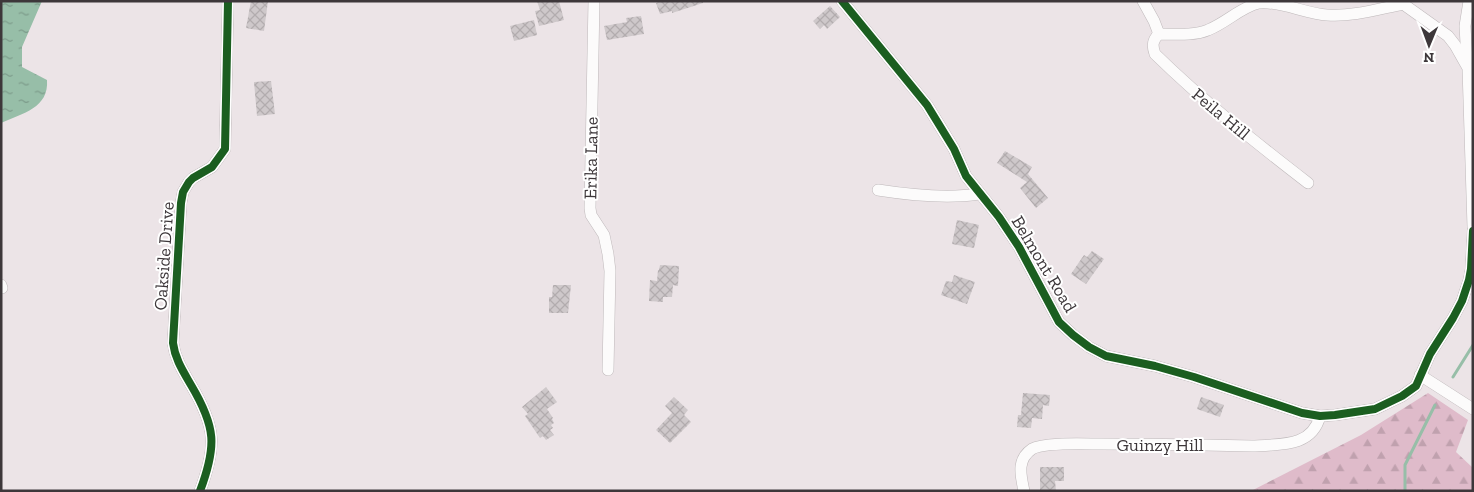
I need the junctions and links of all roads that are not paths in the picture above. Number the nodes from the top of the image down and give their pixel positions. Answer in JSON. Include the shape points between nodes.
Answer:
{"nodes":[{"id":1,"x":228,"y":1,"type":"edge"},
{"id":2,"x":594,"y":1,"type":"edge"},
{"id":3,"x":842,"y":1,"type":"edge"},
{"id":4,"x":1143,"y":1,"type":"edge"},
{"id":5,"x":1469,"y":1,"type":"edge"},
{"id":6,"x":1401,"y":3,"type":"edge"},
{"id":7,"x":1159,"y":34,"type":"junction"},
{"id":8,"x":1468,"y":68,"type":"junction"},
{"id":9,"x":1308,"y":183,"type":"dead end"},
{"id":10,"x":878,"y":190,"type":"dead end"},
{"id":11,"x":979,"y":194,"type":"junction"},
{"id":12,"x":1473,"y":227,"type":"edge"},
{"id":13,"x":1473,"y":231,"type":"edge"},
{"id":14,"x":608,"y":370,"type":"dead end"},
{"id":15,"x":1420,"y":375,"type":"junction"},
{"id":16,"x":1473,"y":409,"type":"edge"},
{"id":17,"x":1320,"y":416,"type":"junction"},
{"id":18,"x":200,"y":491,"type":"edge"},
{"id":19,"x":1024,"y":491,"type":"edge"}],
"edges":[{"from":1,"to":18,"type":"street","name":"Oakside Drive","via":[[225,149],[212,167],[189,182],[183,192],[180,213],[173,343],[178,363],[202,403],[210,426],[212,450]]},
{"from":2,"to":14,"type":"street","name":"Erika Lane","via":[[590,208],[604,235],[610,271]]},
{"from":3,"to":11,"type":"street","name":"Belmont Road","via":[[927,105]]},
{"from":4,"to":7,"type":"street","name":"Peila Hill"},
{"from":5,"to":8,"type":"street","via":[[1465,26]]},
{"from":6,"to":7,"type":"street","via":[[1346,15],[1328,15],[1260,3],[1208,30]]},
{"from":6,"to":8,"type":"street","via":[[1448,36]]},
{"from":7,"to":9,"type":"street","name":"Peila Hill","via":[[1154,41],[1155,54],[1224,118]]},
{"from":8,"to":12,"type":"street"},
{"from":10,"to":11,"type":"street","via":[[902,194]]},
{"from":11,"to":17,"type":"street","name":"Belmont Road","via":[[1018,247],[1059,322],[1089,347],[1106,356],[1155,366]]},
{"from":13,"to":15,"type":"street","name":"Belmont Road","via":[[1470,280],[1462,301]]},
{"from":15,"to":16,"type":"street"},
{"from":15,"to":17,"type":"street","name":"Belmont Road","via":[[1416,386],[1375,409]]},
{"from":17,"to":19,"type":"street","name":"Guinzy Hill","via":[[1318,424],[1307,437],[1282,444],[1040,446],[1021,462]]}]}
